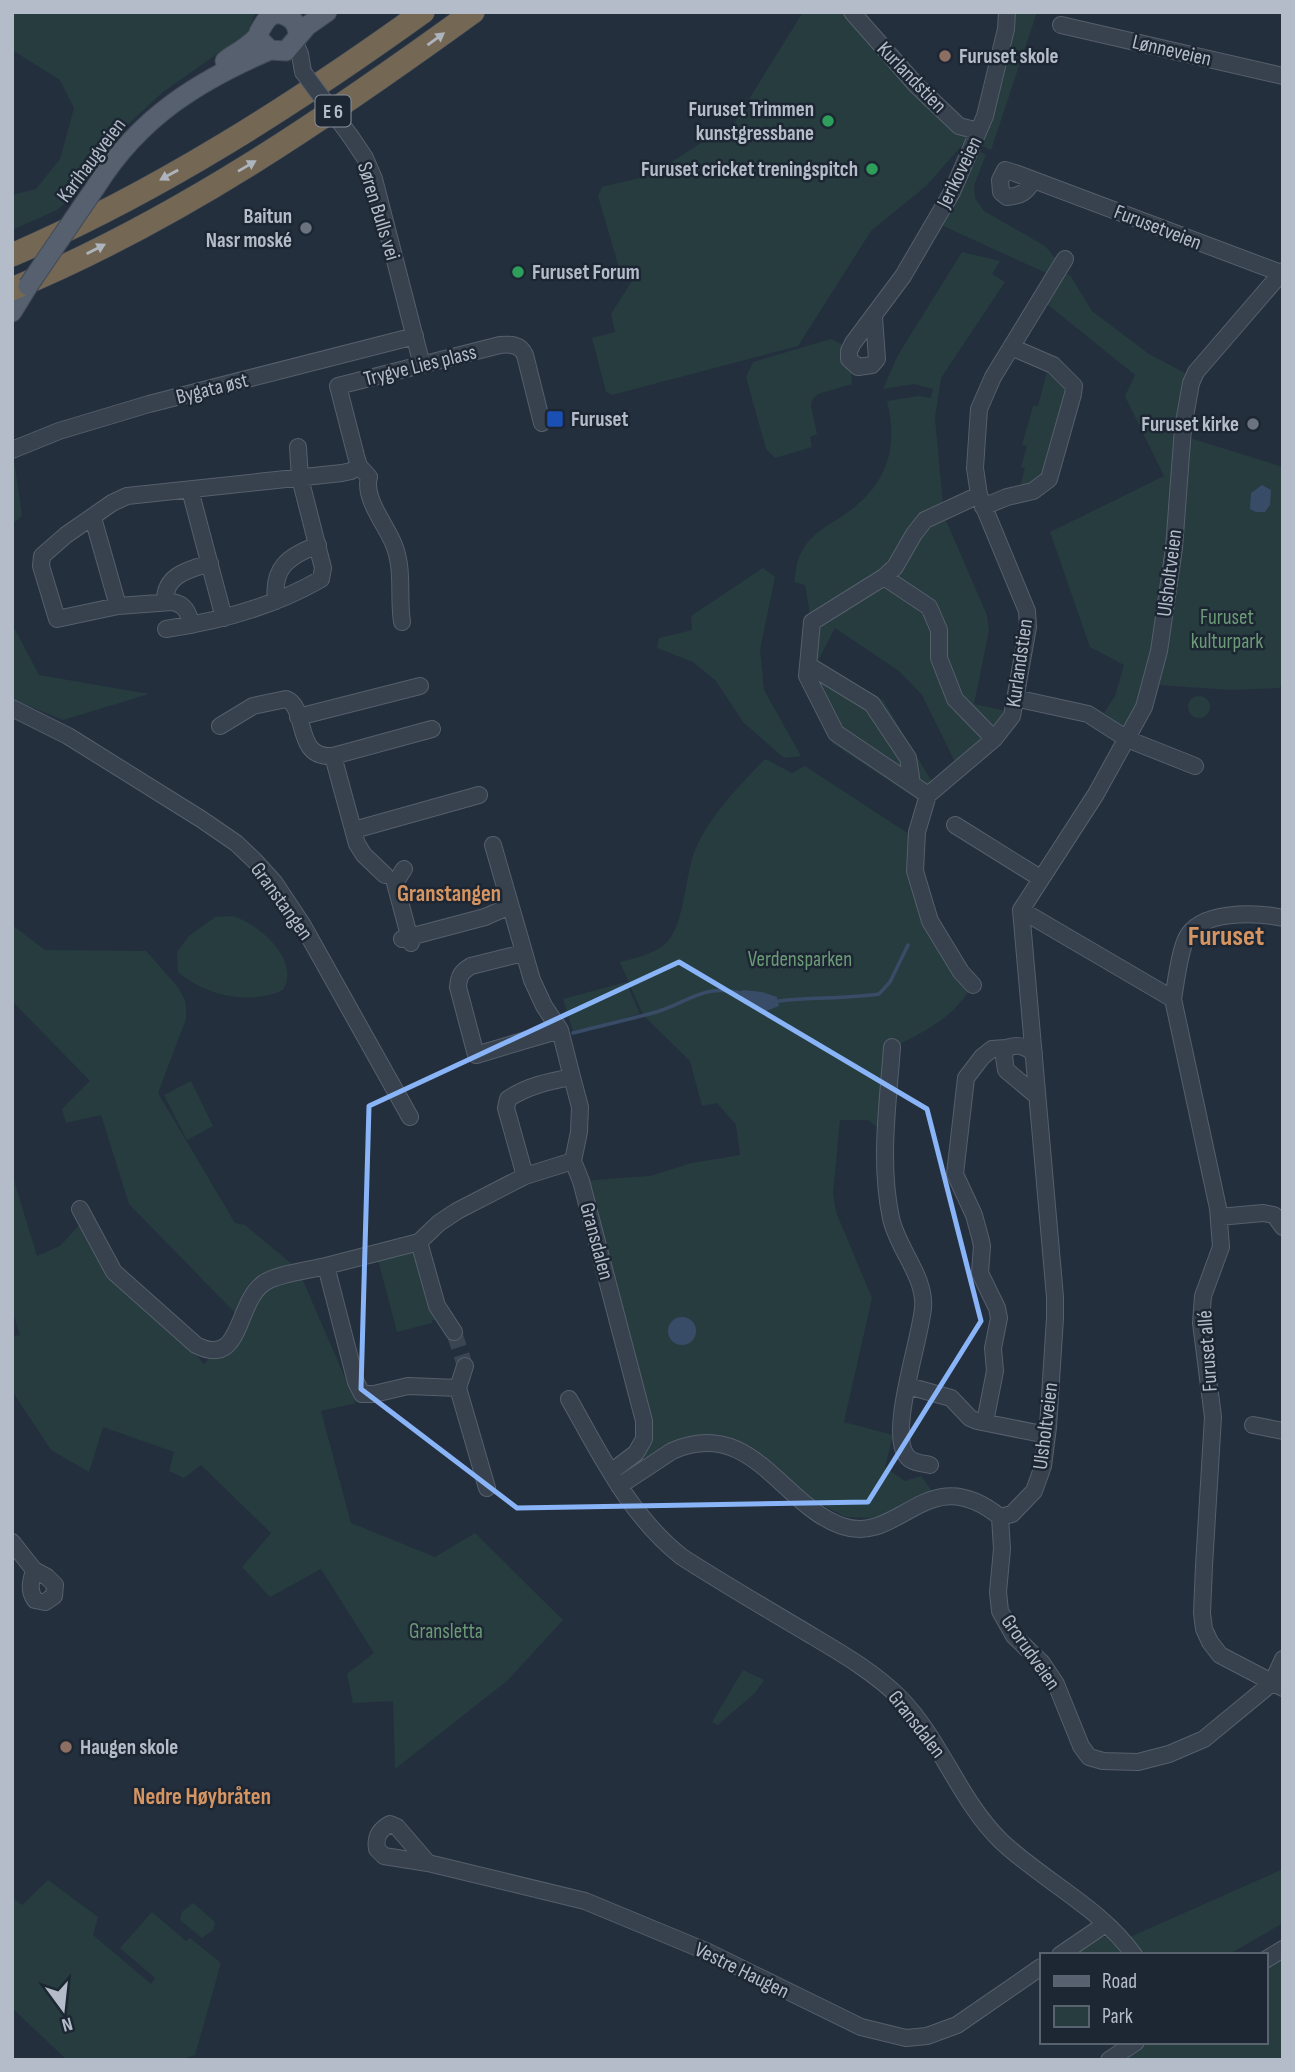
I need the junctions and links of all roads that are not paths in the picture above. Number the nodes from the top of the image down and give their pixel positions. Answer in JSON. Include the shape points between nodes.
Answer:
{"nodes":[{"id":1,"x":327,"y":12,"type":"edge"},
{"id":2,"x":397,"y":12,"type":"edge"},
{"id":3,"x":423,"y":12,"type":"edge"},
{"id":4,"x":473,"y":12,"type":"edge"},
{"id":5,"x":852,"y":12,"type":"edge"},
{"id":6,"x":1007,"y":12,"type":"edge"},
{"id":7,"x":292,"y":14,"type":"edge"},
{"id":8,"x":1061,"y":25,"type":"dead end"},
{"id":9,"x":259,"y":33,"type":"junction"},
{"id":10,"x":289,"y":49,"type":"junction"},
{"id":11,"x":352,"y":63,"type":"junction"},
{"id":12,"x":1283,"y":76,"type":"edge"},
{"id":13,"x":208,"y":79,"type":"junction"},
{"id":14,"x":978,"y":131,"type":"junction"},
{"id":15,"x":1033,"y":180,"type":"dead end"},
{"id":16,"x":12,"y":254,"type":"edge"},
{"id":17,"x":1065,"y":259,"type":"dead end"},
{"id":18,"x":1282,"y":273,"type":"edge"},
{"id":19,"x":20,"y":288,"type":"edge"},
{"id":20,"x":12,"y":299,"type":"edge"},
{"id":21,"x":12,"y":312,"type":"edge"},
{"id":22,"x":874,"y":317,"type":"dead end"},
{"id":23,"x":415,"y":336,"type":"junction"},
{"id":24,"x":1010,"y":347,"type":"junction"},
{"id":25,"x":422,"y":365,"type":"junction"},
{"id":26,"x":542,"y":423,"type":"dead end"},
{"id":27,"x":298,"y":447,"type":"dead end"},
{"id":28,"x":12,"y":450,"type":"edge"},
{"id":29,"x":364,"y":472,"type":"junction"},
{"id":30,"x":300,"y":478,"type":"junction"},
{"id":31,"x":190,"y":490,"type":"junction"},
{"id":32,"x":981,"y":501,"type":"junction"},
{"id":33,"x":93,"y":518,"type":"junction"},
{"id":34,"x":318,"y":545,"type":"junction"},
{"id":35,"x":210,"y":563,"type":"junction"},
{"id":36,"x":884,"y":577,"type":"junction"},
{"id":37,"x":276,"y":601,"type":"junction"},
{"id":38,"x":165,"y":602,"type":"junction"},
{"id":39,"x":118,"y":606,"type":"junction"},
{"id":40,"x":224,"y":618,"type":"junction"},
{"id":41,"x":402,"y":622,"type":"dead end"},
{"id":42,"x":191,"y":625,"type":"junction"},
{"id":43,"x":166,"y":629,"type":"dead end"},
{"id":44,"x":808,"y":665,"type":"junction"},
{"id":45,"x":420,"y":686,"type":"dead end"},
{"id":46,"x":1015,"y":698,"type":"junction"},
{"id":47,"x":12,"y":708,"type":"edge"},
{"id":48,"x":298,"y":717,"type":"junction"},
{"id":49,"x":220,"y":726,"type":"dead end"},
{"id":50,"x":432,"y":729,"type":"dead end"},
{"id":51,"x":994,"y":739,"type":"junction"},
{"id":52,"x":1127,"y":740,"type":"junction"},
{"id":53,"x":333,"y":756,"type":"junction"},
{"id":54,"x":1195,"y":766,"type":"dead end"},
{"id":55,"x":912,"y":784,"type":"junction"},
{"id":56,"x":928,"y":794,"type":"junction"},
{"id":57,"x":479,"y":795,"type":"dead end"},
{"id":58,"x":956,"y":824,"type":"dead end"},
{"id":59,"x":354,"y":830,"type":"junction"},
{"id":60,"x":493,"y":845,"type":"dead end"},
{"id":61,"x":404,"y":869,"type":"dead end"},
{"id":62,"x":385,"y":875,"type":"dead end"},
{"id":63,"x":1040,"y":878,"type":"junction"},
{"id":64,"x":510,"y":906,"type":"junction"},
{"id":65,"x":1021,"y":909,"type":"junction"},
{"id":66,"x":1283,"y":918,"type":"edge"},
{"id":67,"x":523,"y":953,"type":"junction"},
{"id":68,"x":974,"y":985,"type":"dead end"},
{"id":69,"x":1173,"y":999,"type":"junction"},
{"id":70,"x":560,"y":1030,"type":"junction"},
{"id":71,"x":892,"y":1047,"type":"dead end"},
{"id":72,"x":1006,"y":1048,"type":"junction"},
{"id":73,"x":1034,"y":1054,"type":"junction"},
{"id":74,"x":572,"y":1077,"type":"junction"},
{"id":75,"x":1037,"y":1096,"type":"junction"},
{"id":76,"x":410,"y":1117,"type":"dead end"},
{"id":77,"x":573,"y":1161,"type":"junction"},
{"id":78,"x":525,"y":1176,"type":"junction"},
{"id":79,"x":80,"y":1209,"type":"dead end"},
{"id":80,"x":1219,"y":1217,"type":"junction"},
{"id":81,"x":1283,"y":1227,"type":"edge"},
{"id":82,"x":419,"y":1242,"type":"junction"},
{"id":83,"x":326,"y":1266,"type":"junction"},
{"id":84,"x":454,"y":1332,"type":"tunnel mouth"},
{"id":85,"x":465,"y":1366,"type":"tunnel mouth"},
{"id":86,"x":908,"y":1386,"type":"junction"},
{"id":87,"x":458,"y":1388,"type":"junction"},
{"id":88,"x":569,"y":1399,"type":"dead end"},
{"id":89,"x":985,"y":1422,"type":"junction"},
{"id":90,"x":1253,"y":1425,"type":"dead end"},
{"id":91,"x":1283,"y":1431,"type":"edge"},
{"id":92,"x":1047,"y":1435,"type":"junction"},
{"id":93,"x":930,"y":1465,"type":"dead end"},
{"id":94,"x":611,"y":1472,"type":"junction"},
{"id":95,"x":619,"y":1486,"type":"junction"},
{"id":96,"x":487,"y":1488,"type":"dead end"},
{"id":97,"x":1000,"y":1517,"type":"junction"},
{"id":98,"x":12,"y":1542,"type":"edge"},
{"id":99,"x":34,"y":1570,"type":"dead end"},
{"id":100,"x":1283,"y":1660,"type":"edge"},
{"id":101,"x":1278,"y":1685,"type":"edge"},
{"id":102,"x":428,"y":1863,"type":"dead end"},
{"id":103,"x":1104,"y":1924,"type":"junction"},
{"id":104,"x":1283,"y":1949,"type":"edge"},
{"id":105,"x":1063,"y":1953,"type":"edge"},
{"id":106,"x":1132,"y":1953,"type":"edge"},
{"id":107,"x":1267,"y":1959,"type":"edge"},
{"id":108,"x":1040,"y":1968,"type":"edge"},
{"id":109,"x":1133,"y":2044,"type":"edge"},
{"id":110,"x":1109,"y":2060,"type":"edge"}],
"edges":[{"from":1,"to":10,"type":"main road","name":"Karihaugveien"},
{"from":2,"to":11,"type":"highway","number":"E 6","via":[[380,25]]},
{"from":3,"to":11,"type":"highway","number":"E 6"},
{"from":19,"to":4,"type":"highway","number":"E 6","one_way":true,"via":[[225,179],[345,104]]},
{"from":5,"to":14,"type":"street","name":"Kurlandstien","via":[[959,126]]},
{"from":6,"to":14,"type":"street","name":"Jerikoveien"},
{"from":7,"to":9,"type":"main road","name":"Karihaugveien","via":[[267,18]]},
{"from":7,"to":10,"type":"main road","name":"Karihaugveien","via":[[296,25]]},
{"from":8,"to":12,"type":"street","name":"Lønneveien"},
{"from":9,"to":10,"type":"main road","via":[[262,44]]},
{"from":9,"to":13,"type":"main road","name":"Karihaugveien"},
{"from":10,"to":13,"type":"main road","name":"Karihaugveien"},
{"from":10,"to":23,"type":"street","name":"Søren Bulls vei","bridge":true,"via":[[365,158]]},
{"from":11,"to":16,"type":"highway","number":"E 6","one_way":true,"via":[[172,173]]},
{"from":13,"to":19,"type":"main road","name":"Karihaugveien","bridge":true,"via":[[138,132]]},
{"from":14,"to":22,"type":"street","name":"Jerikoveien","via":[[952,192]]},
{"from":15,"to":18,"type":"street","name":"Furusetveien"},
{"from":17,"to":24,"type":"street","name":"Kurlandstien"},
{"from":18,"to":52,"type":"street","name":"Ulsholtveien","via":[[1191,383],[1159,651],[1144,707]]},
{"from":19,"to":20,"type":"main road","name":"Karihaugveien"},
{"from":19,"to":21,"type":"main road","name":"Karihaugveien"},
{"from":23,"to":25,"type":"street","name":"Søren Bulls vei"},
{"from":23,"to":28,"type":"street","name":"Bygata øst","via":[[149,404]]},
{"from":24,"to":32,"type":"street","name":"Kurlandstien","via":[[979,409],[975,468]]},
{"from":24,"to":32,"type":"street","via":[[1053,365],[1074,386],[1073,394],[1049,479],[1032,491]]},
{"from":25,"to":26,"type":"street","name":"Trygve Lies plass","via":[[500,345],[520,348]]},
{"from":25,"to":29,"type":"street","name":"Trygve Lies plass","via":[[338,386]]},
{"from":27,"to":30,"type":"street"},
{"from":29,"to":30,"type":"street"},
{"from":29,"to":41,"type":"street","via":[[382,524],[394,543]]},
{"from":30,"to":31,"type":"street"},
{"from":30,"to":34,"type":"street"},
{"from":31,"to":33,"type":"street","via":[[127,496]]},
{"from":31,"to":35,"type":"street"},
{"from":32,"to":36,"type":"street","via":[[925,520]]},
{"from":32,"to":46,"type":"street","name":"Kurlandstien","via":[[1027,611]]},
{"from":33,"to":39,"type":"street"},
{"from":33,"to":39,"type":"street","via":[[48,549],[41,566],[57,619]]},
{"from":34,"to":37,"type":"street","via":[[297,553],[278,573]]},
{"from":34,"to":37,"type":"street","via":[[323,568],[320,579]]},
{"from":35,"to":38,"type":"street","via":[[174,578]]},
{"from":35,"to":40,"type":"street"},
{"from":36,"to":44,"type":"street","via":[[812,622]]},
{"from":36,"to":51,"type":"street","name":"Kurlandstien","via":[[929,607],[939,630],[939,658],[955,699]]},
{"from":37,"to":40,"type":"street"},
{"from":38,"to":39,"type":"street"},
{"from":38,"to":42,"type":"street","via":[[180,603]]},
{"from":40,"to":42,"type":"street"},
{"from":42,"to":43,"type":"street"},
{"from":44,"to":55,"type":"street","via":[[872,704],[908,758]]},
{"from":44,"to":55,"type":"street","via":[[807,676],[836,733]]},
{"from":45,"to":48,"type":"street"},
{"from":46,"to":51,"type":"street","name":"Kurlandstien","via":[[1012,716]]},
{"from":46,"to":52,"type":"street","via":[[1088,714]]},
{"from":47,"to":76,"type":"street","name":"Granstangen","via":[[68,736],[201,819],[256,861],[302,924]]},
{"from":48,"to":49,"type":"street","via":[[295,706],[286,699],[253,706]]},
{"from":48,"to":53,"type":"street","via":[[310,746],[324,756]]},
{"from":50,"to":53,"type":"street"},
{"from":51,"to":56,"type":"street","name":"Kurlandstien"},
{"from":52,"to":54,"type":"street"},
{"from":52,"to":63,"type":"street","name":"Ulsholtveien"},
{"from":53,"to":59,"type":"street"},
{"from":55,"to":56,"type":"street"},
{"from":56,"to":68,"type":"street","via":[[917,832],[915,871],[930,921]]},
{"from":57,"to":59,"type":"street"},
{"from":58,"to":63,"type":"street"},
{"from":59,"to":62,"type":"street","via":[[364,855]]},
{"from":60,"to":64,"type":"street"},
{"from":61,"to":64,"type":"street","via":[[395,883],[395,904],[408,940],[486,920]]},
{"from":63,"to":65,"type":"street","name":"Ulsholtveien"},
{"from":64,"to":67,"type":"street"},
{"from":65,"to":69,"type":"street"},
{"from":65,"to":73,"type":"street","name":"Ulsholtveien"},
{"from":66,"to":69,"type":"street","via":[[1235,915],[1202,923],[1186,939]]},
{"from":67,"to":70,"type":"street","via":[[544,1006]]},
{"from":67,"to":70,"type":"street","via":[[471,966],[459,977],[476,1055]]},
{"from":69,"to":80,"type":"street","name":"Furuset allé"},
{"from":70,"to":74,"type":"street"},
{"from":71,"to":86,"type":"street","via":[[884,1154],[888,1205],[924,1306]]},
{"from":72,"to":73,"type":"street","via":[[1016,1045]]},
{"from":72,"to":75,"type":"street","via":[[1006,1070]]},
{"from":72,"to":89,"type":"street","via":[[992,1049],[966,1078],[955,1174],[974,1216],[982,1246],[980,1273],[999,1318]]},
{"from":73,"to":75,"type":"street","name":"Ulsholtveien"},
{"from":74,"to":77,"type":"street","via":[[580,1107]]},
{"from":74,"to":78,"type":"street","via":[[545,1082],[508,1100],[506,1108]]},
{"from":75,"to":92,"type":"street","name":"Ulsholtveien","via":[[1055,1297]]},
{"from":77,"to":78,"type":"street"},
{"from":77,"to":94,"type":"street","name":"Gransdalen","via":[[644,1421],[644,1439],[636,1452]]},
{"from":78,"to":82,"type":"street","via":[[461,1209]]},
{"from":79,"to":83,"type":"street","via":[[114,1272],[195,1345],[208,1351],[233,1341],[251,1296],[265,1281]]},
{"from":80,"to":81,"type":"street","via":[[1263,1213],[1274,1215]]},
{"from":80,"to":101,"type":"street","name":"Furuset allé","via":[[1221,1247],[1203,1296],[1201,1323],[1213,1417],[1202,1613],[1210,1642],[1220,1656]]},
{"from":82,"to":83,"type":"street"},
{"from":82,"to":84,"type":"street","via":[[437,1306]]},
{"from":83,"to":87,"type":"street","via":[[362,1394],[408,1387]]},
{"from":85,"to":87,"type":"street"},
{"from":86,"to":89,"type":"street","via":[[951,1398],[970,1418]]},
{"from":86,"to":93,"type":"street","via":[[901,1418],[904,1451],[912,1461]]},
{"from":87,"to":96,"type":"street"},
{"from":88,"to":94,"type":"street","name":"Gransdalen"},
{"from":89,"to":92,"type":"street"},
{"from":90,"to":91,"type":"street"},
{"from":92,"to":97,"type":"street","name":"Ulsholtveien","via":[[1034,1491],[1012,1514]]},
{"from":94,"to":95,"type":"street","name":"Gransdalen"},
{"from":95,"to":97,"type":"street","via":[[681,1447],[722,1445],[768,1468],[827,1520],[845,1527],[873,1525],[946,1496],[968,1498]]},
{"from":95,"to":103,"type":"street","name":"Gransdalen","via":[[650,1528],[682,1557],[849,1658],[891,1689],[928,1732],[993,1833]]},
{"from":97,"to":101,"type":"street","name":"Grorudveien","via":[[1000,1611],[1014,1636],[1056,1684],[1089,1757],[1138,1762],[1169,1754],[1204,1739]]},
{"from":98,"to":99,"type":"street"},
{"from":100,"to":101,"type":"street","name":"Grorudveien"},
{"from":102,"to":108,"type":"street","name":"Vestre Haugen","via":[[585,1901],[708,1952],[861,2027],[906,2038],[957,2025]]},
{"from":103,"to":105,"type":"street"},
{"from":103,"to":106,"type":"street","name":"Gransdalen"},
{"from":104,"to":107,"type":"street"},
{"from":109,"to":110,"type":"street"}]}
